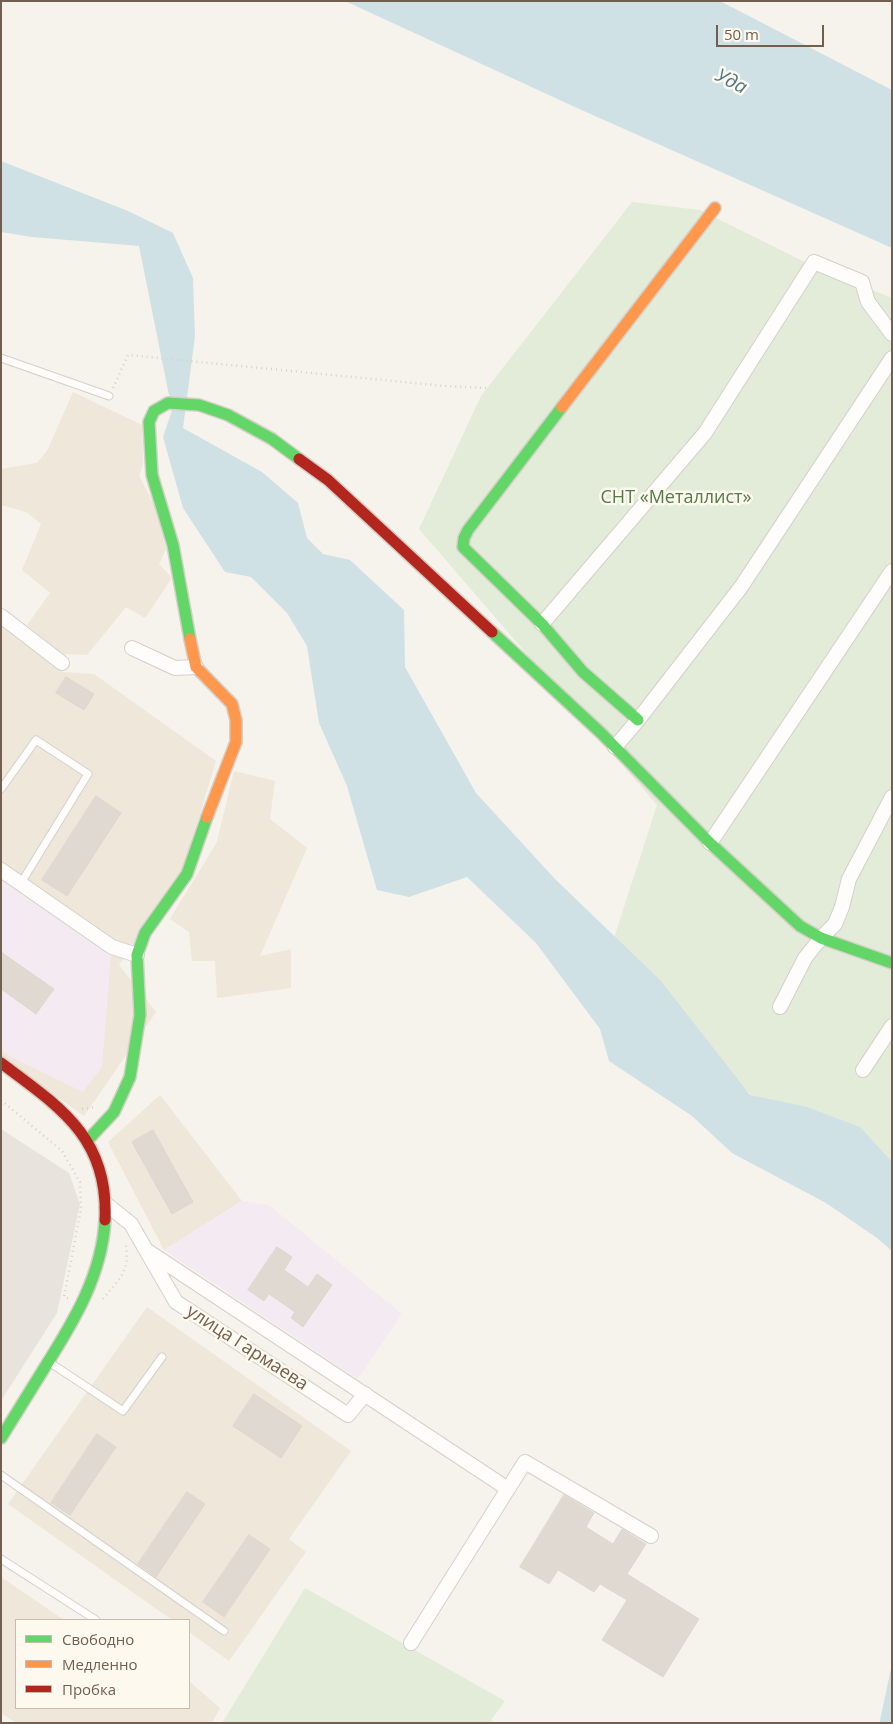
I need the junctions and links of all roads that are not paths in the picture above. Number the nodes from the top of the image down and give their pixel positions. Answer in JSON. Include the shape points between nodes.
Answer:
{"nodes":[{"id":1,"x":715,"y":208,"type":"dead end"},
{"id":2,"x":892,"y":334,"type":"edge"},
{"id":3,"x":3,"y":358,"type":"edge"},
{"id":4,"x":892,"y":358,"type":"edge"},
{"id":5,"x":109,"y":396,"type":"road end"},
{"id":6,"x":892,"y":571,"type":"edge"},
{"id":7,"x":1,"y":616,"type":"edge"},
{"id":8,"x":542,"y":624,"type":"junction"},
{"id":9,"x":132,"y":648,"type":"dead end"},
{"id":10,"x":62,"y":663,"type":"dead end"},
{"id":11,"x":196,"y":667,"type":"junction"},
{"id":12,"x":638,"y":720,"type":"junction"},
{"id":13,"x":615,"y":747,"type":"junction"},
{"id":14,"x":1,"y":790,"type":"edge"},
{"id":15,"x":892,"y":797,"type":"edge"},
{"id":16,"x":710,"y":843,"type":"junction"},
{"id":17,"x":1,"y":870,"type":"edge"},
{"id":18,"x":21,"y":883,"type":"junction"},
{"id":19,"x":821,"y":938,"type":"junction"},
{"id":20,"x":137,"y":955,"type":"junction"},
{"id":21,"x":892,"y":963,"type":"edge"},
{"id":22,"x":780,"y":1007,"type":"dead end"},
{"id":23,"x":892,"y":1026,"type":"edge"},
{"id":24,"x":1,"y":1063,"type":"edge"},
{"id":25,"x":863,"y":1070,"type":"dead end"},
{"id":26,"x":87,"y":1141,"type":"junction"},
{"id":27,"x":106,"y":1204,"type":"junction"},
{"id":28,"x":146,"y":1250,"type":"junction"},
{"id":29,"x":162,"y":1356,"type":"dead end"},
{"id":30,"x":48,"y":1362,"type":"junction"},
{"id":31,"x":365,"y":1394,"type":"junction"},
{"id":32,"x":1,"y":1438,"type":"edge"},
{"id":33,"x":1,"y":1475,"type":"edge"},
{"id":34,"x":508,"y":1489,"type":"junction"},
{"id":35,"x":651,"y":1536,"type":"dead end"},
{"id":36,"x":1,"y":1559,"type":"edge"},
{"id":37,"x":94,"y":1619,"type":"edge"},
{"id":38,"x":224,"y":1631,"type":"dead end"},
{"id":39,"x":412,"y":1643,"type":"dead end"}],
"edges":[{"from":1,"to":8,"type":"street","via":[[464,538],[463,547]]},
{"from":2,"to":8,"type":"street","via":[[868,302],[862,282],[814,262],[705,433]]},
{"from":3,"to":5,"type":"lane"},
{"from":4,"to":12,"type":"street","via":[[741,587]]},
{"from":6,"to":16,"type":"street"},
{"from":7,"to":10,"type":"street"},
{"from":8,"to":12,"type":"street","via":[[583,672]]},
{"from":9,"to":11,"type":"street","via":[[175,668]]},
{"from":11,"to":13,"type":"street","via":[[173,545],[152,475],[149,422],[154,411],[168,403],[199,405],[228,415],[272,439],[328,480]]},
{"from":11,"to":20,"type":"street","via":[[232,704],[236,742],[187,874],[145,933]]},
{"from":12,"to":13,"type":"street"},
{"from":13,"to":16,"type":"street"},
{"from":14,"to":18,"type":"lane","via":[[36,740],[88,774]]},
{"from":15,"to":19,"type":"street","via":[[849,879],[835,924]]},
{"from":16,"to":19,"type":"street","via":[[800,926]]},
{"from":17,"to":18,"type":"street"},
{"from":18,"to":20,"type":"street","via":[[112,947]]},
{"from":19,"to":21,"type":"street"},
{"from":19,"to":22,"type":"street","via":[[805,958]]},
{"from":20,"to":26,"type":"street","via":[[140,1015],[130,1077],[114,1112]]},
{"from":23,"to":25,"type":"street"},
{"from":24,"to":26,"type":"street","via":[[64,1112]]},
{"from":26,"to":27,"type":"street","via":[[99,1167]]},
{"from":27,"to":28,"type":"street","name":"улица Гармаева","via":[[131,1224]]},
{"from":27,"to":30,"type":"street","via":[[105,1227],[92,1282],[77,1316]]},
{"from":28,"to":31,"type":"street"},
{"from":28,"to":31,"type":"street","name":"улица Гармаева","via":[[176,1302],[340,1410],[348,1415]]},
{"from":29,"to":30,"type":"lane","via":[[123,1411]]},
{"from":30,"to":32,"type":"street"},
{"from":31,"to":34,"type":"street"},
{"from":33,"to":38,"type":"lane"},
{"from":34,"to":35,"type":"street","via":[[525,1462]]},
{"from":34,"to":39,"type":"street"},
{"from":36,"to":37,"type":"lane"}]}
